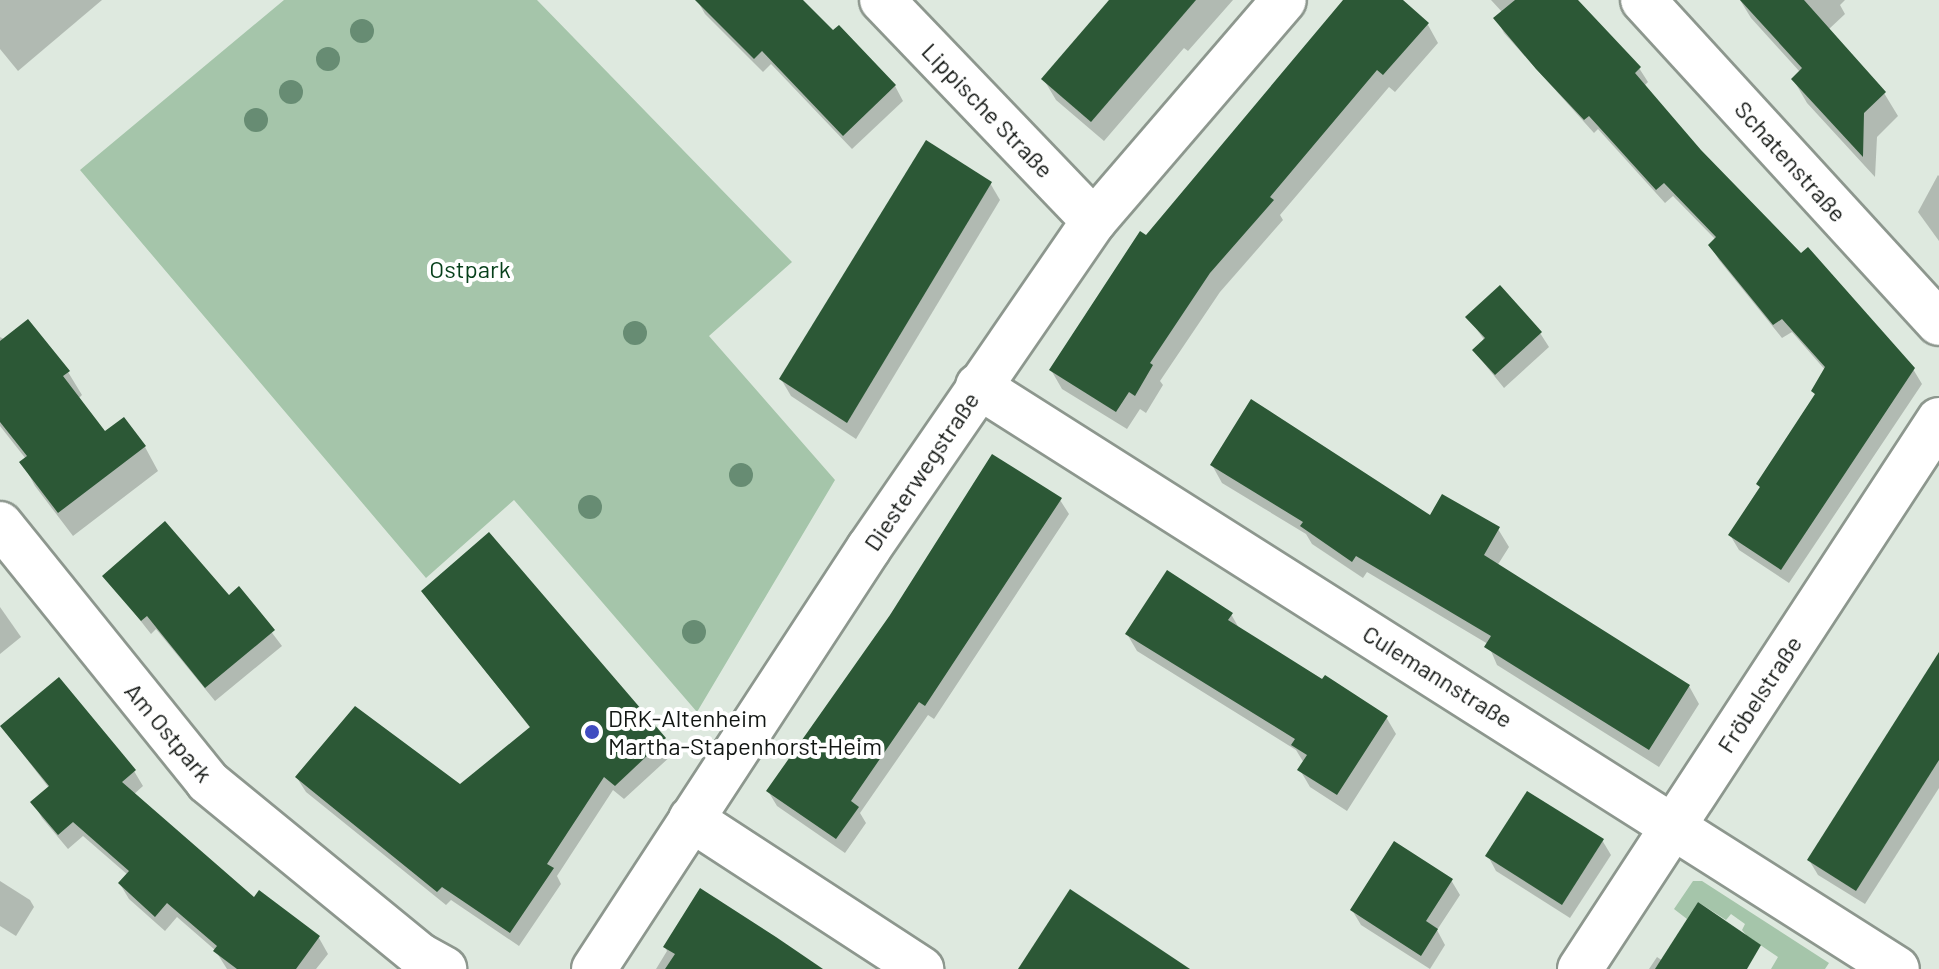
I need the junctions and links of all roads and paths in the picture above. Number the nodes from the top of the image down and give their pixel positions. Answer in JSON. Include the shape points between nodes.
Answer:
{"nodes":[{"id":1,"x":882,"y":0,"type":"edge"},
{"id":2,"x":1284,"y":0,"type":"edge"},
{"id":3,"x":1643,"y":0,"type":"edge"},
{"id":4,"x":1094,"y":221,"type":"junction"},
{"id":5,"x":1939,"y":323,"type":"edge"},
{"id":6,"x":978,"y":386,"type":"junction"},
{"id":7,"x":1939,"y":420,"type":"edge"},
{"id":8,"x":0,"y":524,"type":"edge"},
{"id":9,"x":691,"y":819,"type":"junction"},
{"id":10,"x":1673,"y":824,"type":"junction"},
{"id":11,"x":444,"y":969,"type":"edge"},
{"id":12,"x":594,"y":969,"type":"edge"},
{"id":13,"x":921,"y":969,"type":"edge"},
{"id":14,"x":1580,"y":969,"type":"edge"},
{"id":15,"x":1897,"y":969,"type":"edge"}],
"edges":[{"from":1,"to":4,"type":"street","name":"Lippische Straße"},
{"from":2,"to":4,"type":"street","name":"Diesterwegstraße"},
{"from":3,"to":5,"type":"street","name":"Schatenstraße"},
{"from":4,"to":6,"type":"street","name":"Diesterwegstraße"},
{"from":6,"to":9,"type":"street","name":"Diesterwegstraße"},
{"from":6,"to":10,"type":"street","name":"Culemannstraße"},
{"from":7,"to":10,"type":"street","name":"Fröbelstraße"},
{"from":8,"to":11,"type":"street","name":"Am Ostpark","via":[[208,782],[419,955]]},
{"from":9,"to":12,"type":"street","name":"Diesterwegstraße"},
{"from":9,"to":13,"type":"street"},
{"from":10,"to":14,"type":"street","name":"Fröbelstraße"},
{"from":10,"to":15,"type":"street","name":"Culemannstraße"}]}
